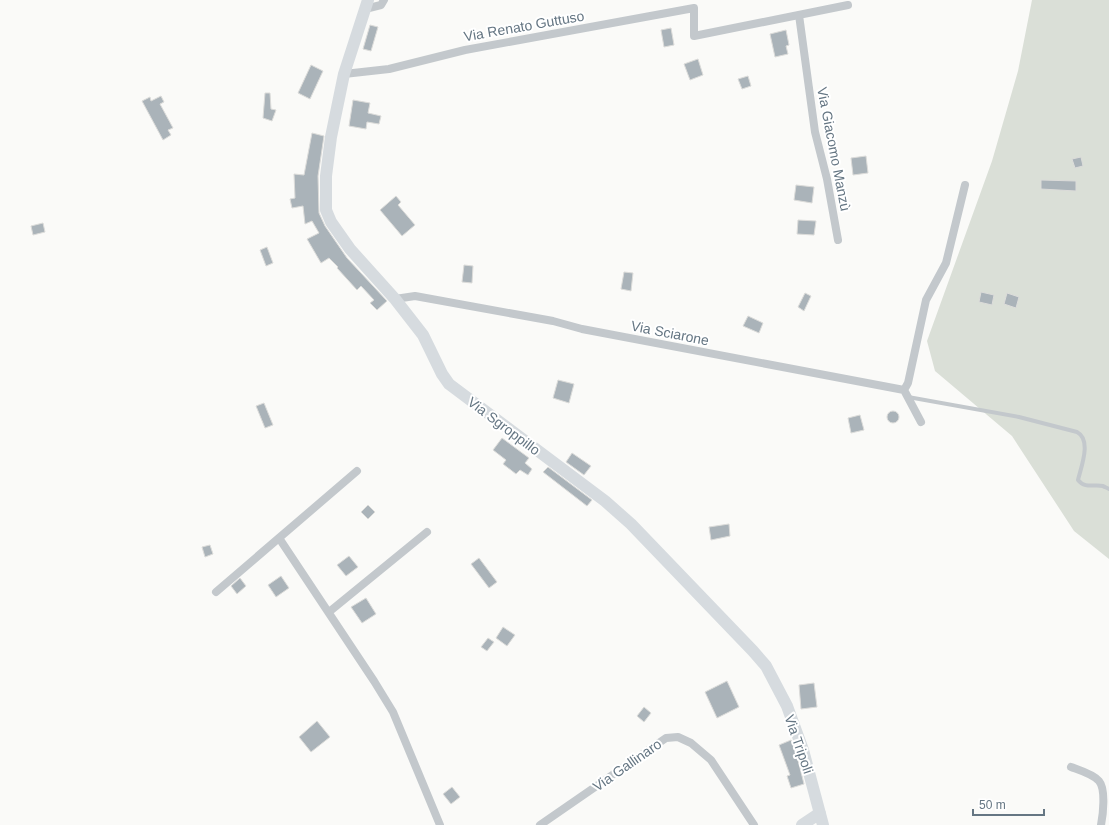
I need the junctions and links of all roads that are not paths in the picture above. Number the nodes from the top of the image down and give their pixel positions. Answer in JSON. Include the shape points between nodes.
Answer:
{"nodes":[{"id":1,"x":384,"y":0,"type":"edge"},
{"id":2,"x":366,"y":4,"type":"edge"},
{"id":3,"x":694,"y":4,"type":"edge"},
{"id":4,"x":848,"y":5,"type":"dead end"},
{"id":5,"x":799,"y":15,"type":"junction"},
{"id":6,"x":344,"y":74,"type":"junction"},
{"id":7,"x":965,"y":185,"type":"dead end"},
{"id":8,"x":838,"y":240,"type":"dead end"},
{"id":9,"x":395,"y":299,"type":"junction"},
{"id":10,"x":906,"y":394,"type":"junction"},
{"id":11,"x":921,"y":422,"type":"dead end"},
{"id":12,"x":357,"y":471,"type":"dead end"},
{"id":13,"x":1109,"y":489,"type":"edge"},
{"id":14,"x":427,"y":532,"type":"dead end"},
{"id":15,"x":279,"y":538,"type":"junction"},
{"id":16,"x":216,"y":592,"type":"dead end"},
{"id":17,"x":329,"y":612,"type":"junction"},
{"id":18,"x":766,"y":666,"type":"joint"},
{"id":19,"x":1071,"y":767,"type":"dead end"},
{"id":20,"x":822,"y":819,"type":"edge"},
{"id":21,"x":440,"y":825,"type":"edge"},
{"id":22,"x":540,"y":825,"type":"edge"},
{"id":23,"x":754,"y":825,"type":"edge"},
{"id":24,"x":802,"y":825,"type":"edge"},
{"id":25,"x":1101,"y":825,"type":"edge"}],
"edges":[{"from":1,"to":2,"type":"street","via":[[381,5]]},
{"from":2,"to":6,"type":"main road","name":"Via Sgroppillo"},
{"from":3,"to":5,"type":"street","name":"Via Renato Guttuso","via":[[694,36]]},
{"from":3,"to":6,"type":"street","name":"Via Renato Guttuso","via":[[465,50],[389,69]]},
{"from":4,"to":5,"type":"street","name":"Via Renato Guttuso"},
{"from":5,"to":8,"type":"street","name":"Via Giacomo Manzù","via":[[815,132],[828,179]]},
{"from":6,"to":9,"type":"main road","name":"Via Sgroppillo","via":[[331,137],[326,176],[326,210],[350,250]]},
{"from":7,"to":10,"type":"street","via":[[946,263],[926,300]]},
{"from":9,"to":10,"type":"street","name":"Via Sciarone","via":[[423,297],[553,321]]},
{"from":9,"to":18,"type":"main road","name":"Via Sgroppillo","via":[[423,335],[449,384],[618,512]]},
{"from":10,"to":11,"type":"street"},
{"from":10,"to":13,"type":"lane","via":[[1077,432],[1081,434],[1086,448],[1078,480],[1087,486],[1104,486]]},
{"from":12,"to":15,"type":"street"},
{"from":14,"to":17,"type":"street"},
{"from":15,"to":16,"type":"street"},
{"from":15,"to":17,"type":"street"},
{"from":17,"to":21,"type":"street","via":[[393,712]]},
{"from":18,"to":20,"type":"main road","name":"Via Tripoli","via":[[786,706],[803,750]]},
{"from":19,"to":25,"type":"street","via":[[1099,781],[1103,788]]},
{"from":20,"to":24,"type":"main road"},
{"from":22,"to":23,"type":"street","name":"Via Gallinaro","via":[[666,738],[678,737],[691,743],[711,760]]}]}
